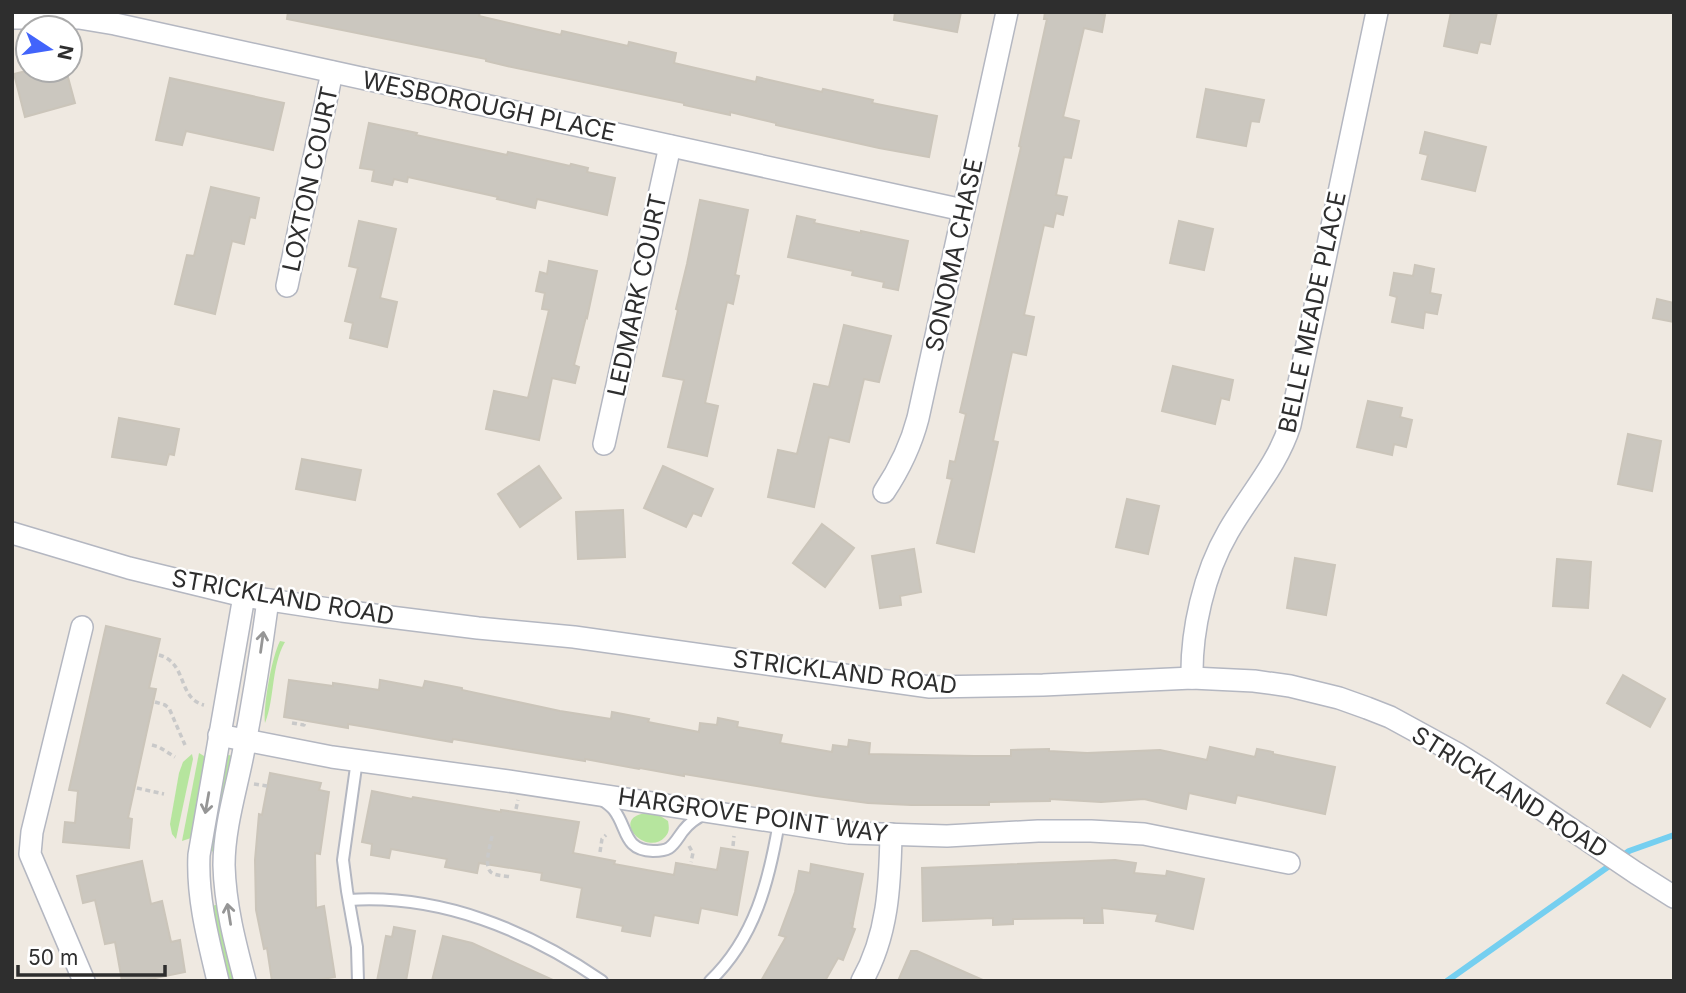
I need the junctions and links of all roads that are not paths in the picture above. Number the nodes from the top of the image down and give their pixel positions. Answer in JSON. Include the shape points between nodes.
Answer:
{"nodes":[{"id":1,"x":1007,"y":12,"type":"edge"},
{"id":2,"x":1377,"y":12,"type":"edge"},
{"id":3,"x":12,"y":18,"type":"edge"},
{"id":4,"x":332,"y":72,"type":"junction"},
{"id":5,"x":670,"y":146,"type":"junction"},
{"id":6,"x":963,"y":210,"type":"junction"},
{"id":7,"x":287,"y":286,"type":"dead end"},
{"id":8,"x":604,"y":444,"type":"dead end"},
{"id":9,"x":884,"y":492,"type":"dead end"},
{"id":10,"x":12,"y":533,"type":"edge"},
{"id":11,"x":244,"y":596,"type":"junction"},
{"id":12,"x":268,"y":600,"type":"junction"},
{"id":13,"x":82,"y":626,"type":"dead end"},
{"id":14,"x":1192,"y":678,"type":"junction"},
{"id":15,"x":230,"y":679,"type":"junction"},
{"id":16,"x":257,"y":684,"type":"junction"},
{"id":17,"x":219,"y":736,"type":"junction"},
{"id":18,"x":245,"y":741,"type":"junction"},
{"id":19,"x":357,"y":760,"type":"junction"},
{"id":20,"x":586,"y":793,"type":"junction"},
{"id":21,"x":716,"y":813,"type":"junction"},
{"id":22,"x":779,"y":822,"type":"junction"},
{"id":23,"x":891,"y":834,"type":"junction"},
{"id":24,"x":1289,"y":863,"type":"dead end"},
{"id":25,"x":1674,"y":897,"type":"edge"},
{"id":26,"x":349,"y":900,"type":"junction"},
{"id":27,"x":80,"y":979,"type":"edge"},
{"id":28,"x":218,"y":981,"type":"edge"},
{"id":29,"x":245,"y":981,"type":"edge"},
{"id":30,"x":358,"y":981,"type":"edge"},
{"id":31,"x":602,"y":981,"type":"edge"},
{"id":32,"x":710,"y":981,"type":"edge"},
{"id":33,"x":862,"y":981,"type":"edge"}],
"edges":[{"from":1,"to":6,"type":"street","name":"SONOMA CHASE"},
{"from":2,"to":14,"type":"street","name":"BELLE MEADE PLACE","via":[[1290,425],[1278,456],[1228,532],[1213,564],[1194,627]]},
{"from":3,"to":4,"type":"street","name":"WESBOROUGH PLACE","via":[[96,20]]},
{"from":4,"to":5,"type":"street","name":"WESBOROUGH PLACE"},
{"from":4,"to":7,"type":"street","name":"LOXTON COURT"},
{"from":5,"to":6,"type":"street","name":"WESBOROUGH PLACE"},
{"from":5,"to":8,"type":"street","name":"LEDMARK COURT"},
{"from":6,"to":9,"type":"street","name":"SONOMA CHASE","via":[[913,436]]},
{"from":10,"to":11,"type":"street","name":"STRICKLAND ROAD"},
{"from":11,"to":12,"type":"street","name":"STRICKLAND ROAD"},
{"from":11,"to":15,"type":"street"},
{"from":12,"to":14,"type":"street","name":"STRICKLAND ROAD","via":[[930,687]]},
{"from":16,"to":12,"type":"street","one_way":true},
{"from":13,"to":27,"type":"street","via":[[30,853]]},
{"from":14,"to":25,"type":"street","name":"STRICKLAND ROAD","via":[[1290,687],[1339,698],[1390,717],[1485,771]]},
{"from":15,"to":16,"type":"lane"},
{"from":15,"to":17,"type":"street"},
{"from":16,"to":18,"type":"street"},
{"from":17,"to":18,"type":"street","name":"HARGROVE POINT WAY"},
{"from":17,"to":28,"type":"street","one_way":true,"via":[[198,871]]},
{"from":18,"to":19,"type":"street","name":"HARGROVE POINT WAY"},
{"from":29,"to":18,"type":"street","one_way":true,"via":[[231,924],[224,866]]},
{"from":19,"to":20,"type":"street","name":"HARGROVE POINT WAY"},
{"from":19,"to":26,"type":"lane","via":[[343,860]]},
{"from":20,"to":21,"type":"street","name":"HARGROVE POINT WAY"},
{"from":20,"to":21,"type":"lane","via":[[609,804],[627,837],[644,850],[668,849],[696,819]]},
{"from":21,"to":22,"type":"street","name":"HARGROVE POINT WAY"},
{"from":22,"to":23,"type":"street","name":"HARGROVE POINT WAY"},
{"from":22,"to":32,"type":"lane","via":[[756,914],[743,942]]},
{"from":23,"to":24,"type":"street","name":"HARGROVE POINT WAY","via":[[1082,830],[1144,834]]},
{"from":23,"to":33,"type":"street","via":[[887,911],[878,947]]},
{"from":26,"to":30,"type":"lane","via":[[358,947]]},
{"from":26,"to":31,"type":"lane","via":[[405,901],[482,919],[554,951]]}]}
